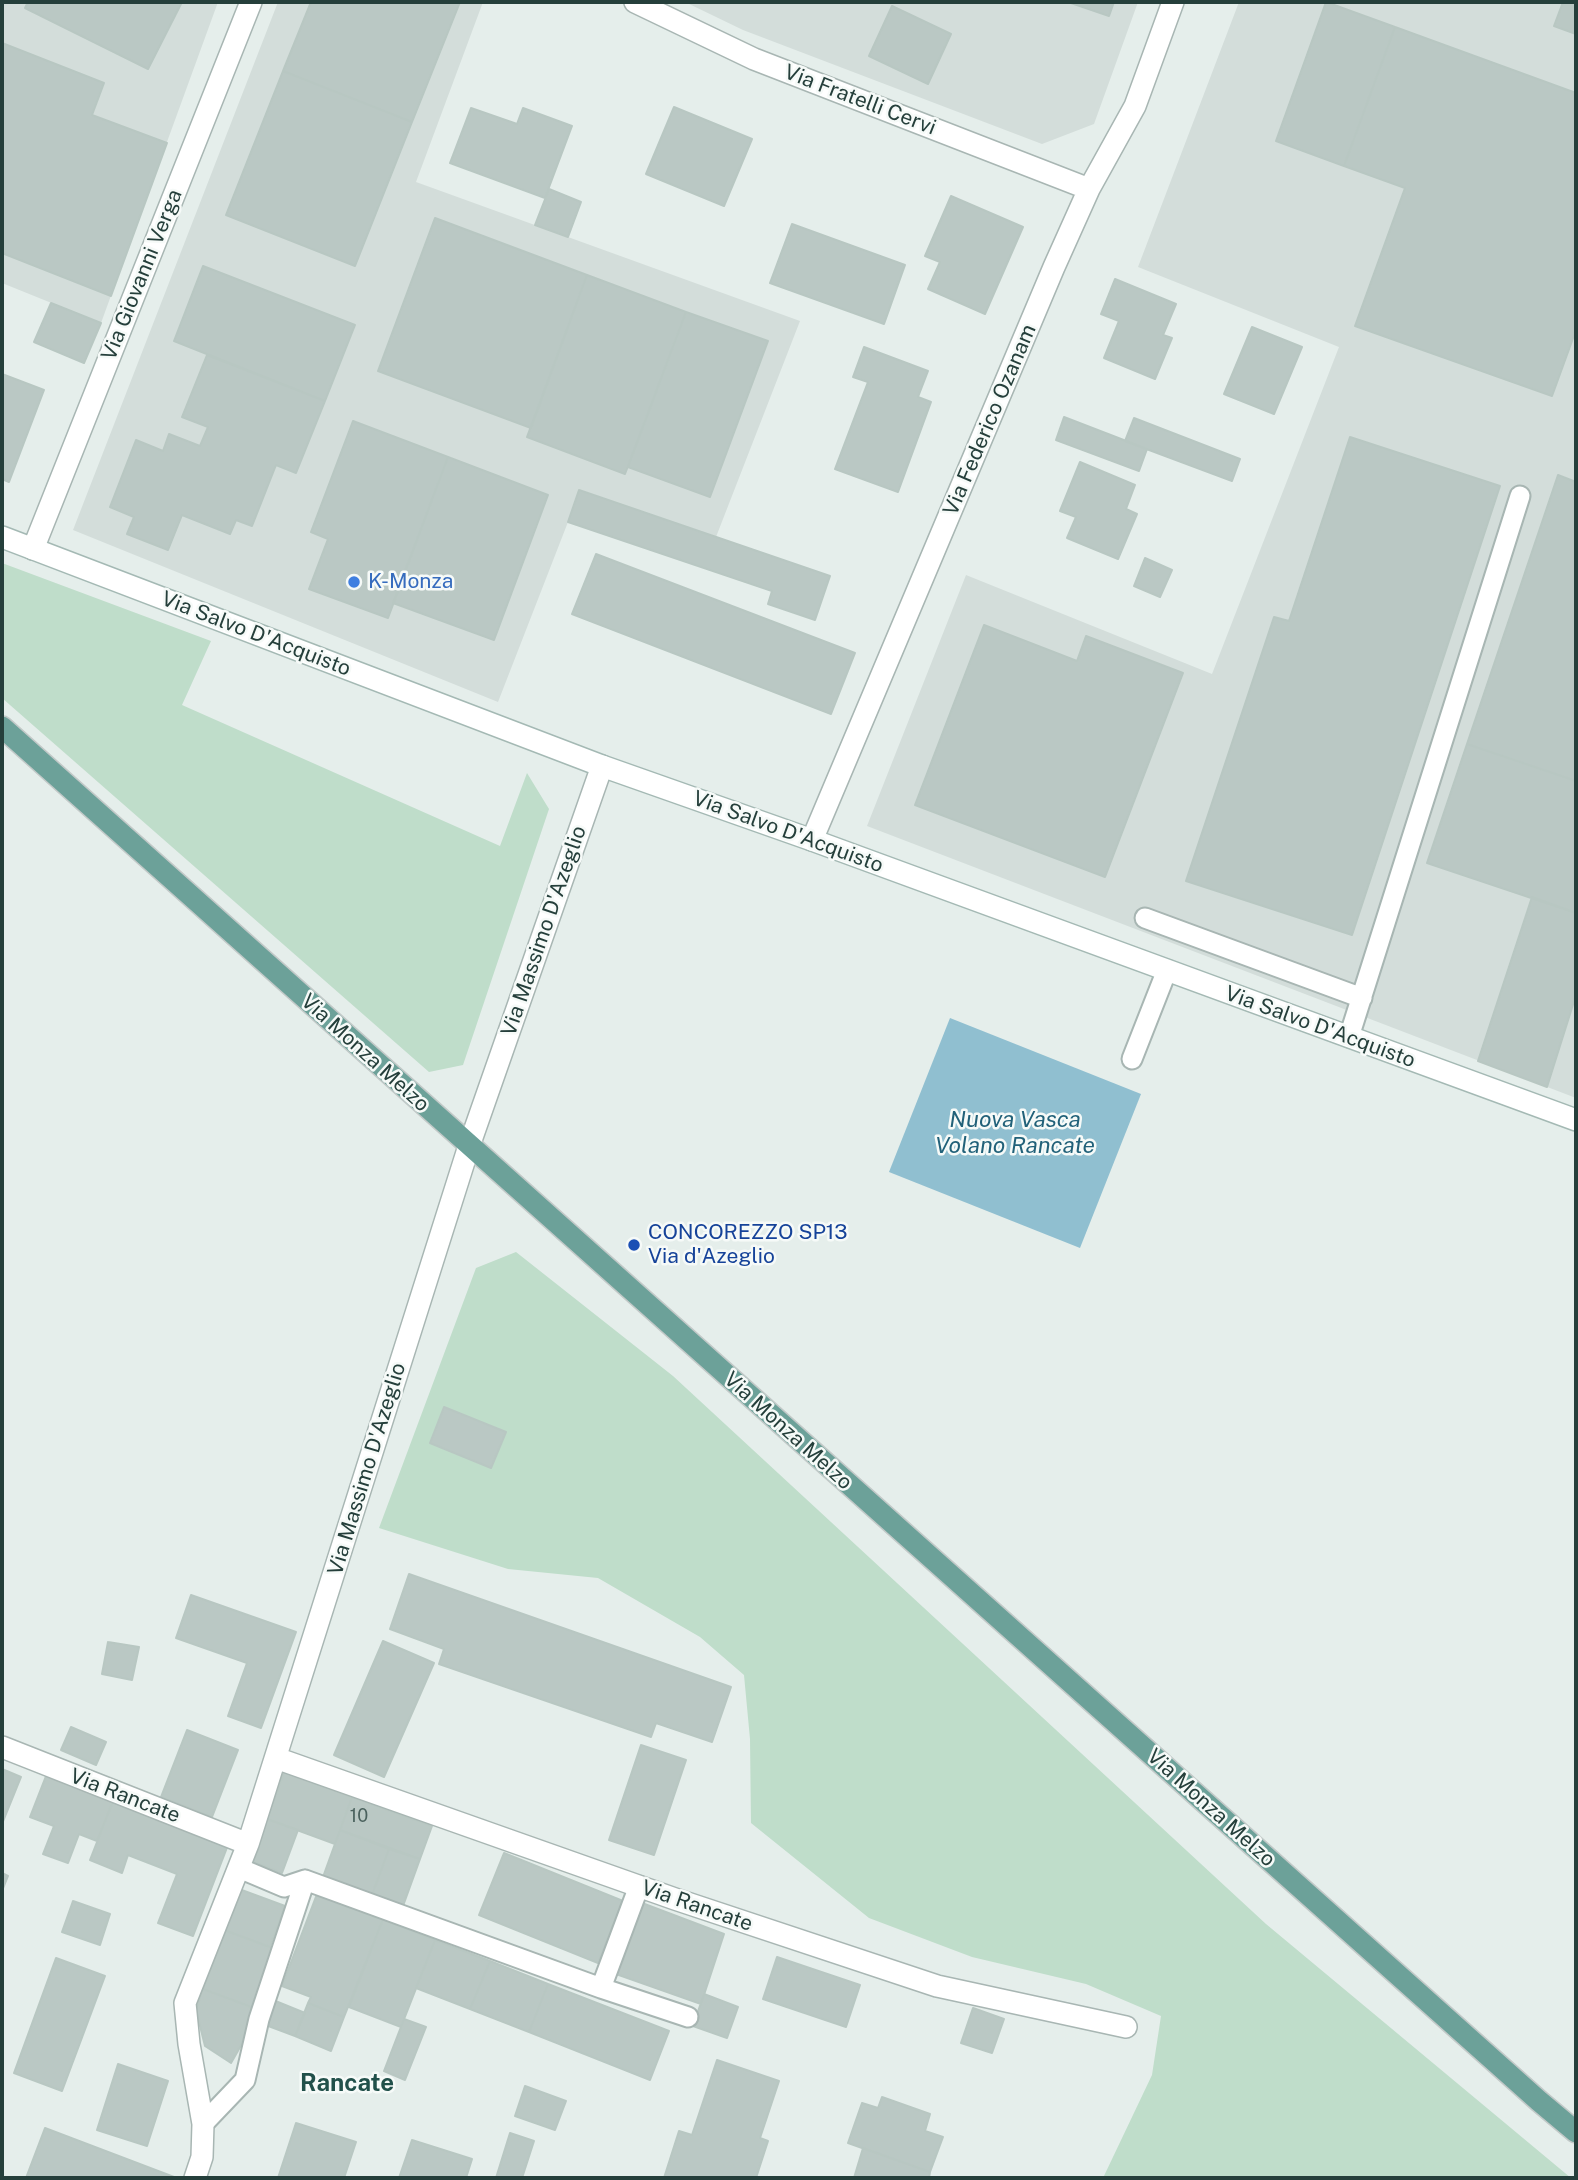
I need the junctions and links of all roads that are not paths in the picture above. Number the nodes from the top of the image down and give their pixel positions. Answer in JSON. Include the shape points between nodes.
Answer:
{"nodes":[{"id":1,"x":251,"y":2,"type":"edge"},
{"id":2,"x":635,"y":2,"type":"edge"},
{"id":3,"x":1172,"y":2,"type":"edge"},
{"id":4,"x":1089,"y":189,"type":"junction"},
{"id":5,"x":1520,"y":496,"type":"dead end"},
{"id":6,"x":2,"y":537,"type":"edge"},
{"id":7,"x":33,"y":549,"type":"junction"},
{"id":8,"x":2,"y":727,"type":"edge"},
{"id":9,"x":602,"y":766,"type":"junction"},
{"id":10,"x":812,"y":840,"type":"junction"},
{"id":11,"x":1145,"y":918,"type":"dead end"},
{"id":12,"x":1167,"y":970,"type":"junction"},
{"id":13,"x":1362,"y":998,"type":"junction"},
{"id":14,"x":1349,"y":1037,"type":"junction"},
{"id":15,"x":1132,"y":1059,"type":"dead end"},
{"id":16,"x":1576,"y":1120,"type":"edge"},
{"id":17,"x":469,"y":1146,"type":"junction"},
{"id":18,"x":2,"y":1747,"type":"edge"},
{"id":19,"x":276,"y":1758,"type":"junction"},
{"id":20,"x":248,"y":1844,"type":"junction"},
{"id":21,"x":239,"y":1868,"type":"junction"},
{"id":22,"x":305,"y":1881,"type":"junction"},
{"id":23,"x":639,"y":1886,"type":"junction"},
{"id":24,"x":601,"y":1988,"type":"junction"},
{"id":25,"x":688,"y":2017,"type":"dead end"},
{"id":26,"x":1126,"y":2027,"type":"dead end"},
{"id":27,"x":203,"y":2123,"type":"junction"},
{"id":28,"x":1576,"y":2132,"type":"edge"},
{"id":29,"x":195,"y":2178,"type":"edge"}],
"edges":[{"from":1,"to":7,"type":"street","name":"Via Giovanni Verga"},
{"from":2,"to":4,"type":"street","name":"Via Fratelli Cervi","via":[[754,59]]},
{"from":3,"to":4,"type":"street","name":"Via Federico Ozanam","via":[[1135,106]]},
{"from":4,"to":10,"type":"street","name":"Via Federico Ozanam"},
{"from":5,"to":13,"type":"lane"},
{"from":6,"to":7,"type":"street","name":"Via Salvo D'Acquisto"},
{"from":7,"to":9,"type":"street","name":"Via Salvo D'Acquisto"},
{"from":8,"to":17,"type":"main road","name":"Via Monza Melzo"},
{"from":9,"to":10,"type":"street","name":"Via Salvo D'Acquisto"},
{"from":9,"to":17,"type":"street","name":"Via Massimo D'Azeglio"},
{"from":10,"to":12,"type":"street","name":"Via Salvo D'Acquisto"},
{"from":11,"to":13,"type":"lane"},
{"from":12,"to":14,"type":"street","name":"Via Salvo D'Acquisto"},
{"from":12,"to":15,"type":"lane"},
{"from":13,"to":14,"type":"lane"},
{"from":14,"to":16,"type":"street","name":"Via Salvo D'Acquisto"},
{"from":17,"to":19,"type":"street","name":"Via Massimo D'Azeglio"},
{"from":17,"to":28,"type":"main road","name":"Via Monza Melzo"},
{"from":18,"to":20,"type":"street","name":"Via Rancate"},
{"from":19,"to":20,"type":"street","name":"Via Massimo D'Azeglio"},
{"from":19,"to":23,"type":"street","name":"Via Rancate"},
{"from":20,"to":21,"type":"street","name":"Via Massimo D'Azeglio"},
{"from":21,"to":22,"type":"lane","via":[[284,1887]]},
{"from":21,"to":27,"type":"street","name":"Via Massimo D'Azeglio","via":[[185,2003]]},
{"from":22,"to":24,"type":"lane"},
{"from":22,"to":27,"type":"lane","via":[[259,2019],[245,2080]]},
{"from":23,"to":24,"type":"lane"},
{"from":23,"to":26,"type":"street","name":"Via Rancate","via":[[937,1986]]},
{"from":24,"to":25,"type":"lane"},
{"from":27,"to":29,"type":"street","name":"Via Massimo D'Azeglio","via":[[202,2157]]}]}
